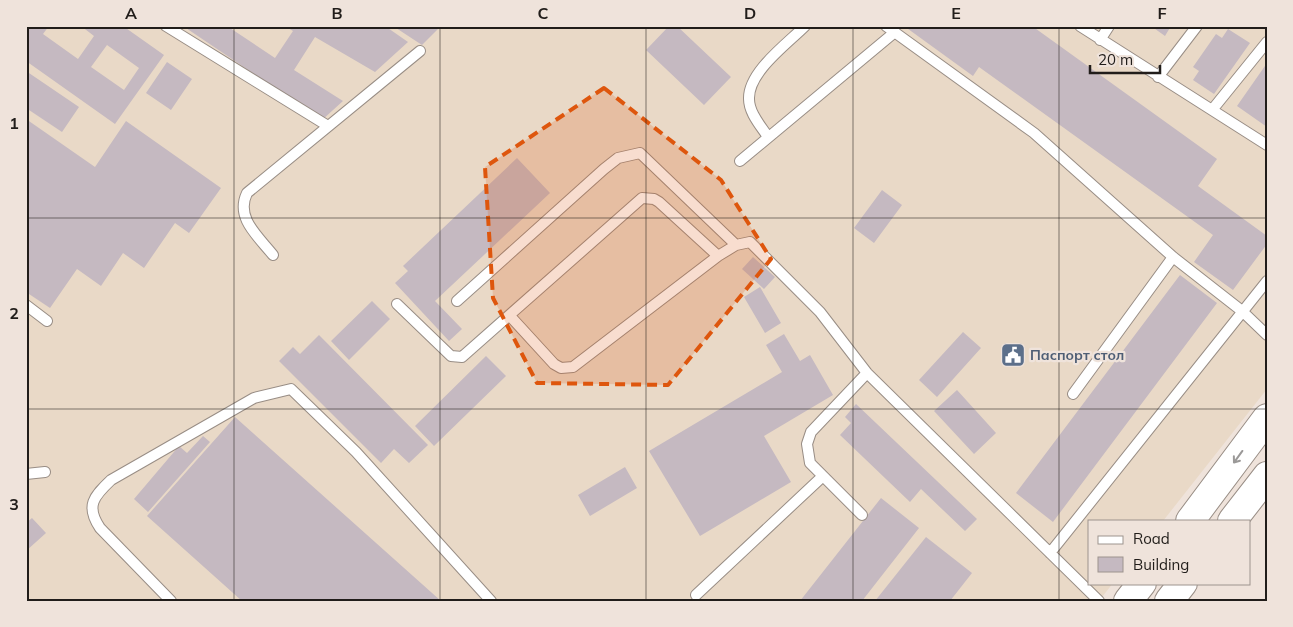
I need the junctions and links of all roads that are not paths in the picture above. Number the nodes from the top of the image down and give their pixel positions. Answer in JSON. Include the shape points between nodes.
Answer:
{"nodes":[{"id":1,"x":166,"y":26,"type":"edge"},
{"id":2,"x":805,"y":26,"type":"edge"},
{"id":3,"x":886,"y":26,"type":"edge"},
{"id":4,"x":1080,"y":26,"type":"edge"},
{"id":5,"x":1108,"y":26,"type":"edge"},
{"id":6,"x":1197,"y":26,"type":"edge"},
{"id":7,"x":895,"y":32,"type":"junction"},
{"id":8,"x":1100,"y":40,"type":"junction"},
{"id":9,"x":1267,"y":42,"type":"edge"},
{"id":10,"x":420,"y":51,"type":"dead end"},
{"id":11,"x":1158,"y":77,"type":"junction"},
{"id":12,"x":1212,"y":110,"type":"junction"},
{"id":13,"x":328,"y":126,"type":"junction"},
{"id":14,"x":768,"y":137,"type":"junction"},
{"id":15,"x":1267,"y":145,"type":"edge"},
{"id":16,"x":740,"y":161,"type":"dead end"},
{"id":17,"x":736,"y":245,"type":"junction"},
{"id":18,"x":273,"y":255,"type":"dead end"},
{"id":19,"x":718,"y":256,"type":"junction"},
{"id":20,"x":1173,"y":257,"type":"junction"},
{"id":21,"x":1267,"y":281,"type":"edge"},
{"id":22,"x":457,"y":301,"type":"dead end"},
{"id":23,"x":397,"y":304,"type":"dead end"},
{"id":24,"x":26,"y":305,"type":"edge"},
{"id":25,"x":1242,"y":311,"type":"junction"},
{"id":26,"x":510,"y":316,"type":"junction"},
{"id":27,"x":47,"y":321,"type":"dead end"},
{"id":28,"x":1267,"y":335,"type":"edge"},
{"id":29,"x":867,"y":373,"type":"junction"},
{"id":30,"x":1073,"y":394,"type":"dead end"},
{"id":31,"x":1267,"y":418,"type":"edge"},
{"id":32,"x":45,"y":472,"type":"dead end"},
{"id":33,"x":26,"y":474,"type":"edge"},
{"id":34,"x":824,"y":476,"type":"junction"},
{"id":35,"x":1267,"y":476,"type":"edge"},
{"id":36,"x":862,"y":515,"type":"dead end"},
{"id":37,"x":1191,"y":520,"type":"edge"},
{"id":38,"x":1233,"y":520,"type":"edge"},
{"id":39,"x":1050,"y":553,"type":"junction"},
{"id":40,"x":1141,"y":584,"type":"edge"},
{"id":41,"x":1182,"y":584,"type":"edge"},
{"id":42,"x":696,"y":595,"type":"dead end"},
{"id":43,"x":171,"y":601,"type":"edge"},
{"id":44,"x":491,"y":601,"type":"edge"},
{"id":45,"x":1099,"y":601,"type":"edge"},
{"id":46,"x":1128,"y":601,"type":"edge"},
{"id":47,"x":1169,"y":601,"type":"edge"}],
"edges":[{"from":1,"to":13,"type":"lane"},
{"from":2,"to":14,"type":"lane","via":[[766,65],[750,88],[753,114]]},
{"from":3,"to":7,"type":"lane"},
{"from":4,"to":8,"type":"lane"},
{"from":5,"to":8,"type":"lane"},
{"from":6,"to":11,"type":"lane"},
{"from":7,"to":14,"type":"lane"},
{"from":7,"to":20,"type":"lane","via":[[1034,133]]},
{"from":8,"to":11,"type":"lane"},
{"from":9,"to":12,"type":"lane"},
{"from":10,"to":13,"type":"lane"},
{"from":11,"to":12,"type":"lane"},
{"from":12,"to":15,"type":"lane"},
{"from":13,"to":18,"type":"lane","via":[[247,193],[242,203],[242,213],[247,222]]},
{"from":14,"to":16,"type":"lane"},
{"from":17,"to":19,"type":"lane"},
{"from":17,"to":22,"type":"lane","via":[[656,167],[640,154],[630,155],[618,158],[604,169]]},
{"from":17,"to":29,"type":"lane","via":[[750,242],[820,312]]},
{"from":19,"to":26,"type":"lane","via":[[573,367],[561,368],[554,364]]},
{"from":19,"to":26,"type":"lane","via":[[659,202],[642,198]]},
{"from":20,"to":25,"type":"lane"},
{"from":20,"to":30,"type":"lane"},
{"from":21,"to":25,"type":"lane"},
{"from":23,"to":26,"type":"lane","via":[[456,358],[469,353]]},
{"from":24,"to":27,"type":"lane"},
{"from":25,"to":28,"type":"lane"},
{"from":25,"to":39,"type":"lane"},
{"from":29,"to":34,"type":"lane","via":[[811,432],[806,444],[810,463]]},
{"from":29,"to":39,"type":"lane"},
{"from":31,"to":37,"type":"main road","one_way":true},
{"from":32,"to":33,"type":"lane"},
{"from":34,"to":36,"type":"lane"},
{"from":34,"to":42,"type":"lane"},
{"from":35,"to":38,"type":"main road"},
{"from":39,"to":45,"type":"lane"},
{"from":40,"to":46,"type":"main road"},
{"from":41,"to":47,"type":"main road"},
{"from":43,"to":44,"type":"lane","via":[[100,528],[94,519],[92,504],[98,493],[112,480],[254,398],[291,389],[356,452]]}]}
